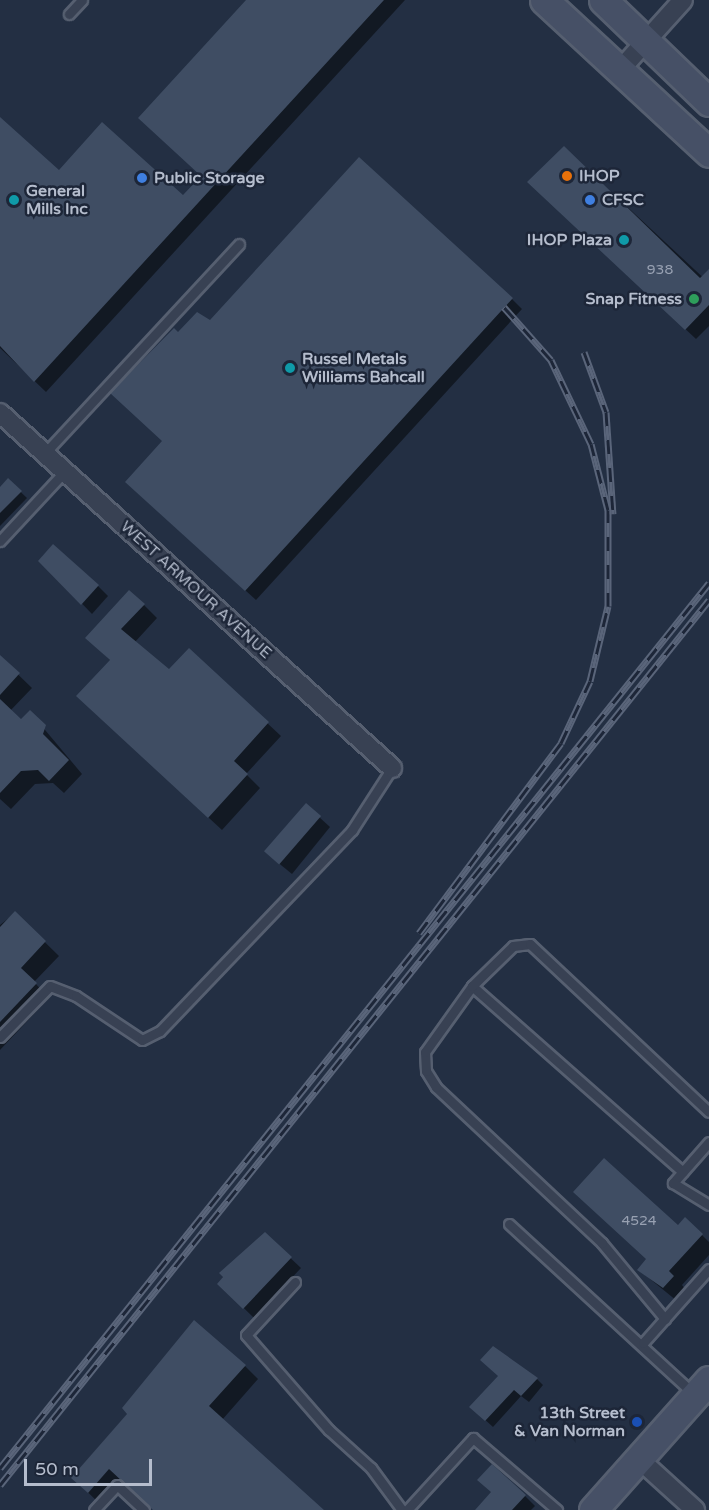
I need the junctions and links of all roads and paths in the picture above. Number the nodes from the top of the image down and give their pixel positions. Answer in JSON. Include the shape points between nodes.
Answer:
{"nodes":[{"id":1,"x":81,"y":0,"type":"edge"},
{"id":2,"x":544,"y":0,"type":"edge"},
{"id":3,"x":603,"y":0,"type":"edge"},
{"id":4,"x":683,"y":0,"type":"edge"},
{"id":5,"x":69,"y":14,"type":"dead end"},
{"id":6,"x":647,"y":40,"type":"junction"},
{"id":7,"x":620,"y":70,"type":"junction"},
{"id":8,"x":709,"y":102,"type":"edge"},
{"id":9,"x":709,"y":153,"type":"edge"},
{"id":10,"x":239,"y":244,"type":"dead end"},
{"id":11,"x":0,"y":413,"type":"edge"},
{"id":12,"x":45,"y":453,"type":"junction"},
{"id":13,"x":64,"y":471,"type":"junction"},
{"id":14,"x":0,"y":541,"type":"edge"},
{"id":15,"x":392,"y":768,"type":"joint"},
{"id":16,"x":472,"y":986,"type":"junction"},
{"id":17,"x":0,"y":1037,"type":"edge"},
{"id":18,"x":709,"y":1112,"type":"edge"},
{"id":19,"x":709,"y":1142,"type":"edge"},
{"id":20,"x":682,"y":1172,"type":"junction"},
{"id":21,"x":709,"y":1205,"type":"edge"},
{"id":22,"x":509,"y":1224,"type":"dead end"},
{"id":23,"x":709,"y":1269,"type":"edge"},
{"id":24,"x":295,"y":1282,"type":"dead end"},
{"id":25,"x":665,"y":1319,"type":"junction"},
{"id":26,"x":643,"y":1343,"type":"junction"},
{"id":27,"x":702,"y":1388,"type":"edge"},
{"id":28,"x":639,"y":1458,"type":"junction"},
{"id":29,"x":94,"y":1510,"type":"edge"},
{"id":30,"x":144,"y":1510,"type":"edge"},
{"id":31,"x":402,"y":1510,"type":"edge"},
{"id":32,"x":407,"y":1510,"type":"edge"},
{"id":33,"x":557,"y":1510,"type":"edge"},
{"id":34,"x":592,"y":1510,"type":"edge"},
{"id":35,"x":695,"y":1510,"type":"edge"}],
"edges":[{"from":1,"to":5,"type":"lane"},
{"from":2,"to":7,"type":"main road"},
{"from":3,"to":6,"type":"main road"},
{"from":4,"to":6,"type":"street"},
{"from":6,"to":7,"type":"street"},
{"from":6,"to":8,"type":"main road"},
{"from":7,"to":9,"type":"main road"},
{"from":10,"to":12,"type":"lane"},
{"from":11,"to":12,"type":"street","name":"WEST ARMOUR AVENUE"},
{"from":12,"to":13,"type":"street","name":"WEST ARMOUR AVENUE"},
{"from":13,"to":14,"type":"lane"},
{"from":13,"to":15,"type":"street","name":"WEST ARMOUR AVENUE"},
{"from":15,"to":17,"type":"lane","via":[[352,831],[160,1031],[142,1040],[76,996],[50,986]]},
{"from":16,"to":18,"type":"lane","via":[[513,946],[530,944]]},
{"from":16,"to":20,"type":"lane"},
{"from":16,"to":25,"type":"lane","via":[[425,1052],[426,1071],[436,1087],[602,1243]]},
{"from":19,"to":20,"type":"lane"},
{"from":20,"to":21,"type":"lane","via":[[673,1183]]},
{"from":22,"to":26,"type":"lane"},
{"from":23,"to":25,"type":"lane"},
{"from":24,"to":31,"type":"lane","via":[[246,1335],[329,1430],[371,1467]]},
{"from":25,"to":26,"type":"lane"},
{"from":26,"to":27,"type":"lane"},
{"from":27,"to":28,"type":"main road"},
{"from":28,"to":34,"type":"main road"},
{"from":28,"to":35,"type":"street"},
{"from":29,"to":30,"type":"lane","via":[[117,1485]]},
{"from":32,"to":33,"type":"lane","via":[[473,1438]]}]}
